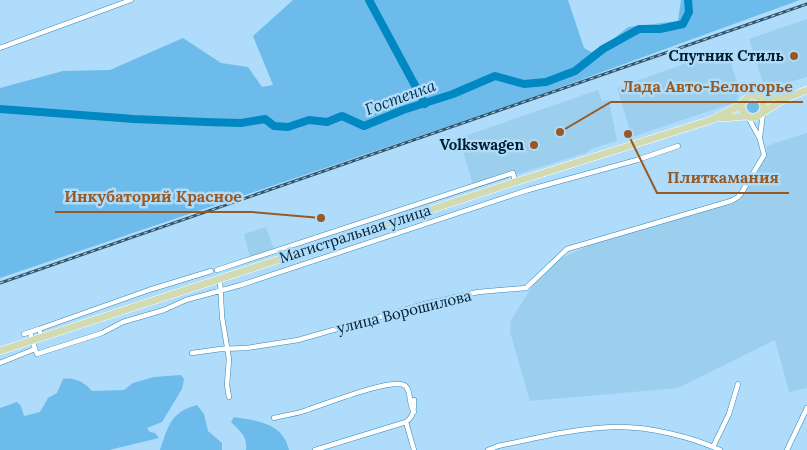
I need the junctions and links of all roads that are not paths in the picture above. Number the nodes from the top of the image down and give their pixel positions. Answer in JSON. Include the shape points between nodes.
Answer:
{"nodes":[{"id":1,"x":131,"y":0,"type":"edge"},
{"id":2,"x":0,"y":48,"type":"edge"},
{"id":3,"x":807,"y":90,"type":"edge"},
{"id":4,"x":794,"y":94,"type":"junction"},
{"id":5,"x":758,"y":97,"type":"junction"},
{"id":6,"x":742,"y":104,"type":"junction"},
{"id":7,"x":763,"y":112,"type":"junction"},
{"id":8,"x":747,"y":116,"type":"junction"},
{"id":9,"x":711,"y":120,"type":"junction"},
{"id":10,"x":760,"y":139,"type":"junction"},
{"id":11,"x":678,"y":146,"type":"dead end"},
{"id":12,"x":515,"y":182,"type":"junction"},
{"id":13,"x":217,"y":270,"type":"dead end"},
{"id":14,"x":211,"y":272,"type":"dead end"},
{"id":15,"x":220,"y":279,"type":"junction"},
{"id":16,"x":220,"y":290,"type":"junction"},
{"id":17,"x":425,"y":304,"type":"junction"},
{"id":18,"x":423,"y":311,"type":"dead end"},
{"id":19,"x":39,"y":329,"type":"junction"},
{"id":20,"x":30,"y":332,"type":"junction"},
{"id":21,"x":24,"y":334,"type":"dead end"},
{"id":22,"x":42,"y":337,"type":"junction"},
{"id":23,"x":32,"y":340,"type":"junction"},
{"id":24,"x":228,"y":348,"type":"junction"},
{"id":25,"x":35,"y":349,"type":"junction"},
{"id":26,"x":0,"y":351,"type":"edge"},
{"id":27,"x":192,"y":353,"type":"dead end"},
{"id":28,"x":0,"y":363,"type":"edge"},
{"id":29,"x":738,"y":384,"type":"dead end"},
{"id":30,"x":229,"y":397,"type":"dead end"},
{"id":31,"x":414,"y":400,"type":"dead end"},
{"id":32,"x":807,"y":408,"type":"edge"},
{"id":33,"x":414,"y":412,"type":"junction"},
{"id":34,"x":274,"y":418,"type":"dead end"},
{"id":35,"x":406,"y":422,"type":"junction"},
{"id":36,"x":714,"y":447,"type":"junction"},
{"id":37,"x":316,"y":450,"type":"edge"},
{"id":38,"x":414,"y":450,"type":"edge"},
{"id":39,"x":488,"y":450,"type":"edge"},
{"id":40,"x":720,"y":450,"type":"edge"},
{"id":41,"x":787,"y":450,"type":"edge"}],
"edges":[{"from":1,"to":2,"type":"street"},
{"from":3,"to":4,"type":"main road","name":"Магистральная улица"},
{"from":4,"to":5,"type":"main road","name":"Магистральная улица"},
{"from":4,"to":7,"type":"main road","name":"Магистральная улица"},
{"from":5,"to":6,"type":"main road","name":"Магистральная улица","via":[[747,97]]},
{"from":5,"to":7,"type":"main road","via":[[763,102]]},
{"from":6,"to":8,"type":"main road"},
{"from":6,"to":9,"type":"main road","name":"Магистральная улица"},
{"from":7,"to":8,"type":"main road","name":"Магистральная улица","via":[[756,117]]},
{"from":7,"to":10,"type":"street","name":"улица Ворошилова"},
{"from":8,"to":9,"type":"main road","name":"Магистральная улица"},
{"from":8,"to":10,"type":"street"},
{"from":9,"to":12,"type":"main road","name":"Магистральная улица"},
{"from":10,"to":17,"type":"street","name":"улица Ворошилова","via":[[764,153],[762,159],[734,200],[566,249],[526,288],[478,292]]},
{"from":11,"to":16,"type":"street","via":[[528,190]]},
{"from":12,"to":13,"type":"street","via":[[513,173]]},
{"from":12,"to":15,"type":"main road","name":"Магистральная улица"},
{"from":14,"to":19,"type":"street"},
{"from":15,"to":16,"type":"street"},
{"from":15,"to":22,"type":"main road","name":"Магистральная улица"},
{"from":16,"to":24,"type":"street"},
{"from":16,"to":25,"type":"street","via":[[37,354]]},
{"from":17,"to":18,"type":"street"},
{"from":17,"to":24,"type":"street","name":"улица Ворошилова","via":[[298,340]]},
{"from":19,"to":20,"type":"street"},
{"from":19,"to":22,"type":"street"},
{"from":20,"to":21,"type":"street"},
{"from":20,"to":23,"type":"street"},
{"from":22,"to":23,"type":"main road","name":"Магистральная улица"},
{"from":23,"to":25,"type":"street"},
{"from":23,"to":26,"type":"main road","name":"Магистральная улица"},
{"from":24,"to":27,"type":"street","name":"улица Ворошилова"},
{"from":24,"to":30,"type":"street"},
{"from":25,"to":28,"type":"street"},
{"from":29,"to":36,"type":"street"},
{"from":31,"to":33,"type":"street"},
{"from":32,"to":41,"type":"street"},
{"from":33,"to":34,"type":"street","via":[[408,389],[394,384]]},
{"from":33,"to":35,"type":"street"},
{"from":35,"to":37,"type":"street"},
{"from":35,"to":38,"type":"street"},
{"from":36,"to":39,"type":"street","via":[[661,432],[617,427],[582,429]]},
{"from":36,"to":40,"type":"street"}]}
